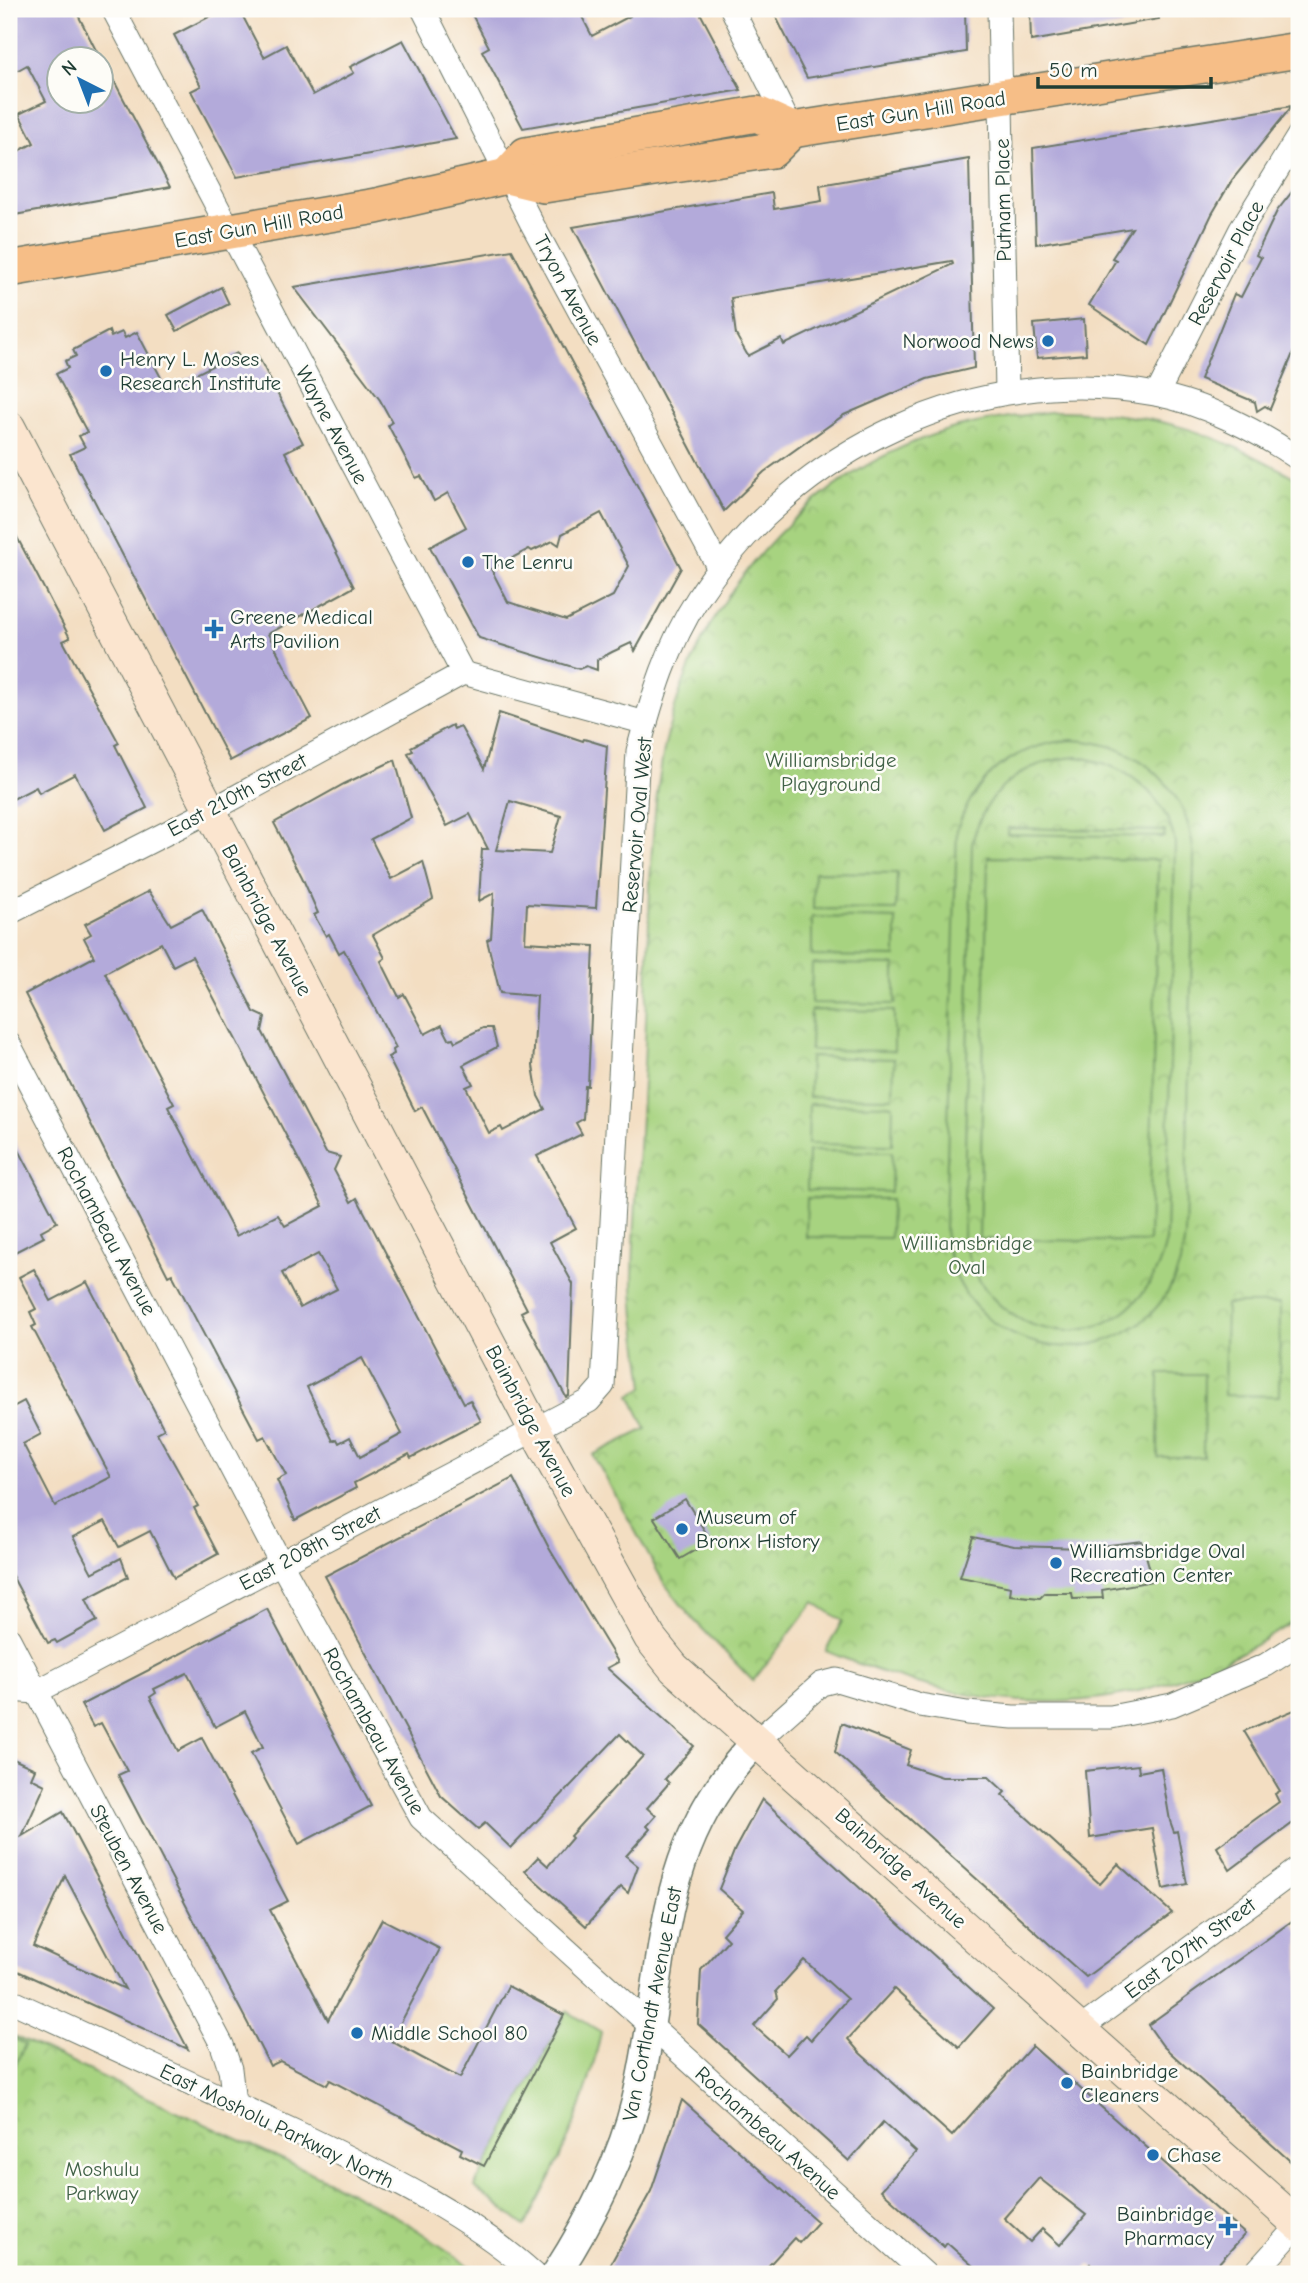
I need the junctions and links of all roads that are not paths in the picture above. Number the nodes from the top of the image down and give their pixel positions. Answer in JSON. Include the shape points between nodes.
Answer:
{"nodes":[{"id":1,"x":113,"y":9,"type":"edge"},
{"id":2,"x":423,"y":9,"type":"edge"},
{"id":3,"x":732,"y":9,"type":"edge"},
{"id":4,"x":999,"y":9,"type":"edge"},
{"id":5,"x":1299,"y":50,"type":"edge"},
{"id":6,"x":1000,"y":100,"type":"junction"},
{"id":7,"x":792,"y":130,"type":"junction"},
{"id":8,"x":1299,"y":135,"type":"edge"},
{"id":9,"x":507,"y":176,"type":"junction"},
{"id":10,"x":230,"y":230,"type":"junction"},
{"id":11,"x":9,"y":269,"type":"edge"},
{"id":12,"x":1007,"y":391,"type":"junction"},
{"id":13,"x":1157,"y":394,"type":"junction"},
{"id":14,"x":9,"y":427,"type":"edge"},
{"id":15,"x":1299,"y":458,"type":"edge"},
{"id":16,"x":719,"y":568,"type":"junction"},
{"id":17,"x":463,"y":673,"type":"junction"},
{"id":18,"x":646,"y":723,"type":"junction"},
{"id":19,"x":210,"y":811,"type":"junction"},
{"id":20,"x":9,"y":913,"type":"edge"},
{"id":21,"x":9,"y":1044,"type":"edge"},
{"id":22,"x":603,"y":1385,"type":"joint"},
{"id":23,"x":535,"y":1430,"type":"junction"},
{"id":24,"x":281,"y":1563,"type":"junction"},
{"id":25,"x":9,"y":1640,"type":"edge"},
{"id":26,"x":1299,"y":1644,"type":"edge"},
{"id":27,"x":9,"y":1690,"type":"edge"},
{"id":28,"x":36,"y":1692,"type":"junction"},
{"id":29,"x":758,"y":1740,"type":"junction"},
{"id":30,"x":1299,"y":1868,"type":"edge"},
{"id":31,"x":9,"y":2000,"type":"edge"},
{"id":32,"x":649,"y":2027,"type":"junction"},
{"id":33,"x":1081,"y":2028,"type":"junction"},
{"id":34,"x":234,"y":2103,"type":"junction"},
{"id":35,"x":1299,"y":2224,"type":"edge"},
{"id":36,"x":534,"y":2274,"type":"edge"},
{"id":37,"x":556,"y":2274,"type":"edge"},
{"id":38,"x":925,"y":2274,"type":"edge"},
{"id":39,"x":1254,"y":2274,"type":"edge"}],
"edges":[{"from":1,"to":10,"type":"street","name":"Wayne Avenue"},
{"from":2,"to":9,"type":"street","name":"Tryon Avenue"},
{"from":3,"to":7,"type":"street"},
{"from":4,"to":6,"type":"street","name":"Putnam Place"},
{"from":5,"to":6,"type":"main road","name":"East Gun Hill Road"},
{"from":6,"to":7,"type":"main road","name":"East Gun Hill Road"},
{"from":6,"to":12,"type":"street","name":"Putnam Place"},
{"from":7,"to":9,"type":"main road","name":"East Gun Hill Road","via":[[757,114],[526,155]]},
{"from":8,"to":13,"type":"street","name":"Reservoir Place","via":[[1241,229]]},
{"from":9,"to":10,"type":"main road","name":"East Gun Hill Road","via":[[376,206]]},
{"from":9,"to":16,"type":"street","name":"Tryon Avenue"},
{"from":10,"to":11,"type":"main road","name":"East Gun Hill Road"},
{"from":10,"to":17,"type":"street","name":"Wayne Avenue"},
{"from":12,"to":13,"type":"street","name":"Reservoir Oval West","via":[[1094,387]]},
{"from":12,"to":16,"type":"street","name":"Reservoir Oval West","via":[[894,427],[846,453],[806,480]]},
{"from":13,"to":15,"type":"street","name":"Reservoir Oval West","via":[[1236,424]]},
{"from":14,"to":19,"type":"main road","name":"Bainbridge Avenue"},
{"from":16,"to":18,"type":"street","name":"Reservoir Oval West","via":[[669,653]]},
{"from":17,"to":18,"type":"street"},
{"from":17,"to":19,"type":"street","name":"East 210th Street"},
{"from":18,"to":22,"type":"street","name":"Reservoir Oval West","via":[[638,751]]},
{"from":19,"to":20,"type":"street","name":"East 210th Street"},
{"from":19,"to":23,"type":"main road","name":"Bainbridge Avenue"},
{"from":21,"to":24,"type":"street","name":"Rochambeau Avenue"},
{"from":22,"to":23,"type":"street","name":"East 208th Street","via":[[589,1401]]},
{"from":23,"to":24,"type":"street","name":"East 208th Street"},
{"from":23,"to":29,"type":"main road","name":"Bainbridge Avenue","via":[[650,1638],[674,1668]]},
{"from":24,"to":28,"type":"street","name":"East 208th Street"},
{"from":24,"to":32,"type":"street","name":"Rochambeau Avenue","via":[[421,1818]]},
{"from":25,"to":28,"type":"street","name":"Steuben Avenue"},
{"from":26,"to":29,"type":"street","via":[[1266,1665],[1172,1705],[1111,1717],[967,1713],[920,1705],[837,1680],[821,1684]]},
{"from":27,"to":28,"type":"street"},
{"from":28,"to":34,"type":"street","name":"Steuben Avenue","via":[[222,2045]]},
{"from":29,"to":32,"type":"street","name":"Van Cortlandt Avenue East","via":[[723,1781],[686,1852],[666,1916]]},
{"from":29,"to":33,"type":"main road","name":"Bainbridge Avenue"},
{"from":30,"to":33,"type":"street","name":"East 207th Street"},
{"from":31,"to":34,"type":"street","name":"East Mosholu Parkway North"},
{"from":32,"to":37,"type":"street","name":"Van Cortlandt Avenue East","via":[[635,2102],[619,2153]]},
{"from":32,"to":38,"type":"street","name":"Rochambeau Avenue"},
{"from":33,"to":35,"type":"main road","name":"Bainbridge Avenue"},
{"from":34,"to":36,"type":"street","name":"East Mosholu Parkway North","via":[[425,2199]]},
{"from":35,"to":39,"type":"street"}]}
